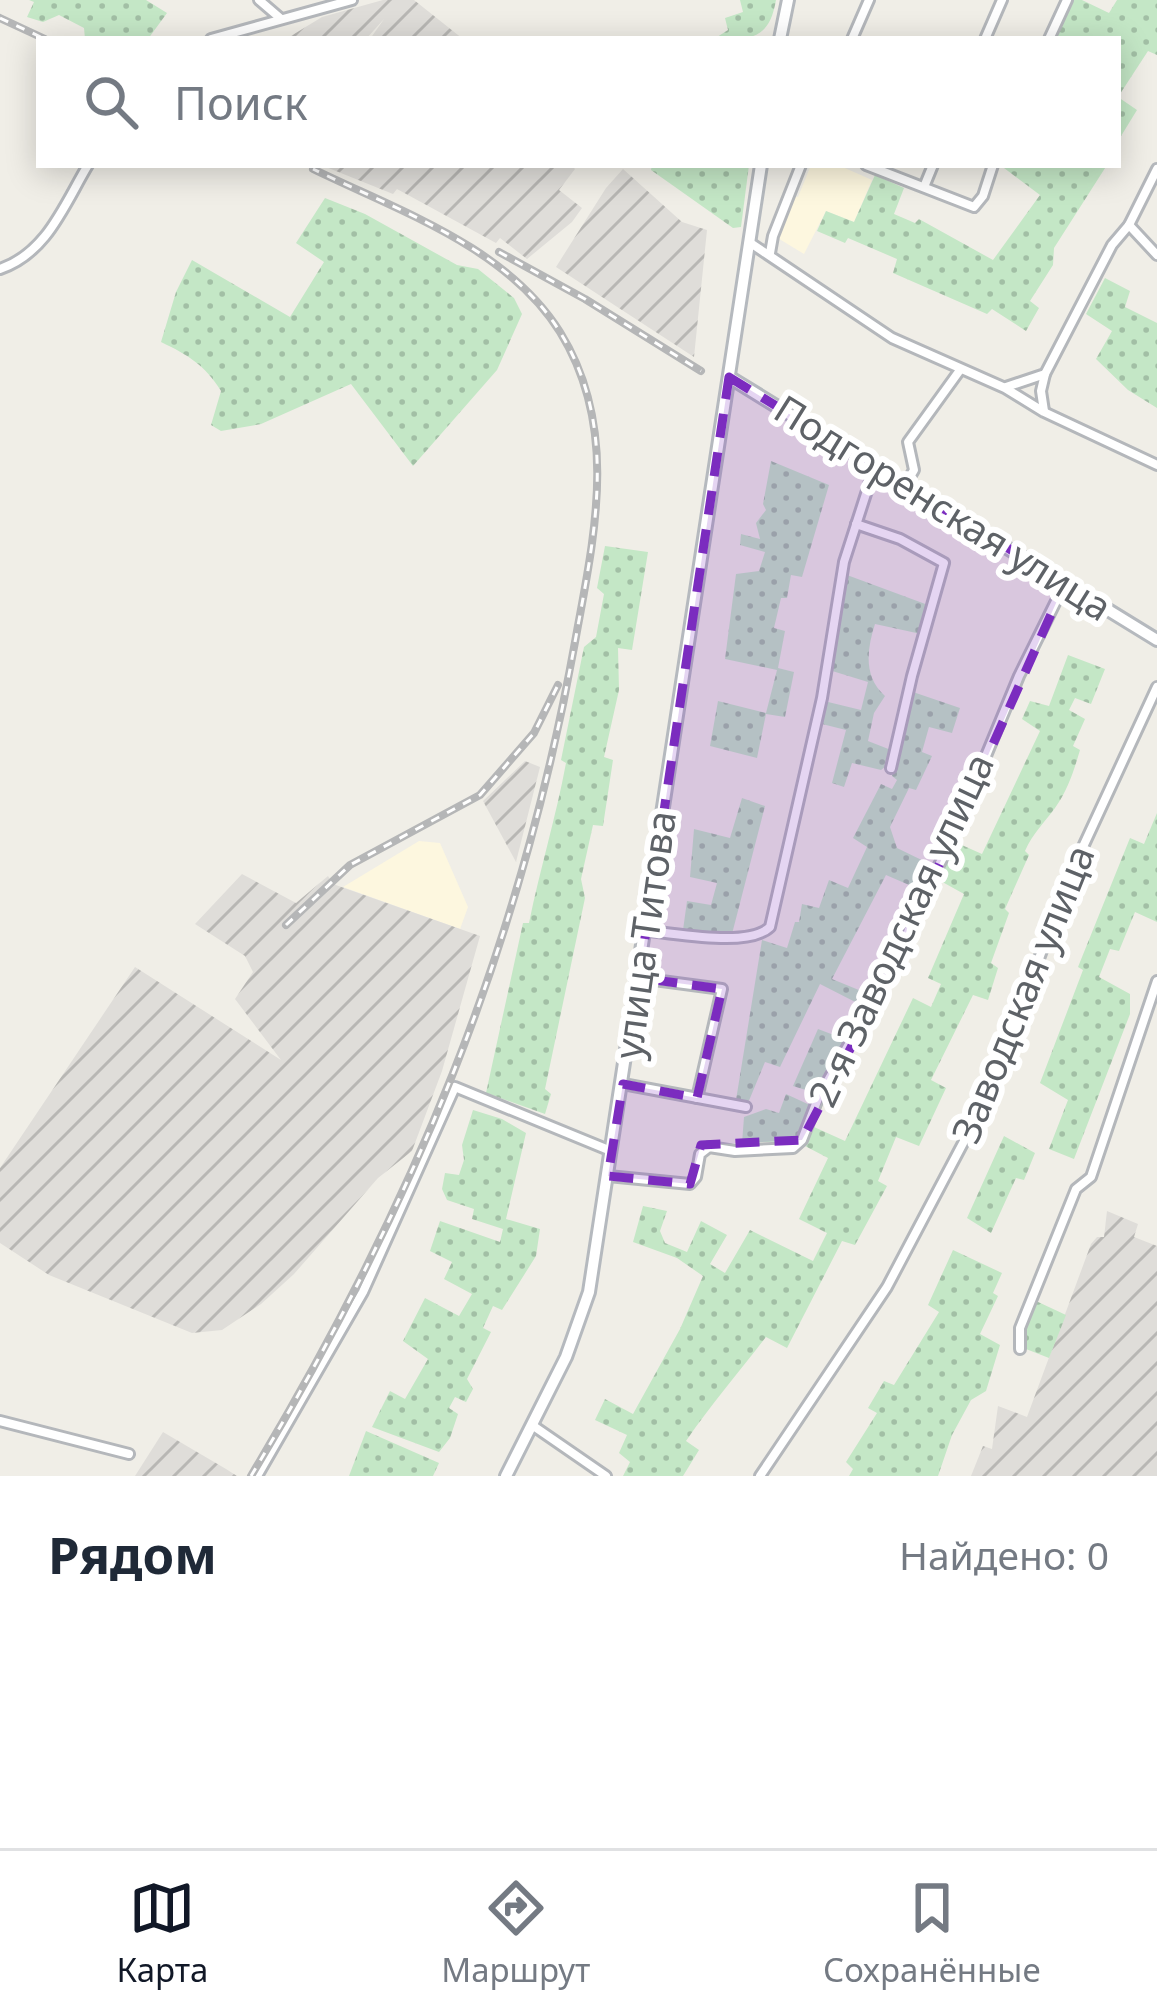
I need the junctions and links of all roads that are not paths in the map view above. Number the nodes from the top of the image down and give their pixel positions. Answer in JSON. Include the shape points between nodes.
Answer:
{"nodes":[{"id":1,"x":259,"y":0,"type":"edge"},
{"id":2,"x":352,"y":0,"type":"edge"},
{"id":3,"x":788,"y":0,"type":"edge"},
{"id":4,"x":869,"y":0,"type":"edge"},
{"id":5,"x":1002,"y":0,"type":"edge"},
{"id":6,"x":1067,"y":0,"type":"edge"},
{"id":7,"x":281,"y":19,"type":"junction"},
{"id":8,"x":222,"y":36,"type":"edge"},
{"id":9,"x":781,"y":36,"type":"edge"},
{"id":10,"x":853,"y":36,"type":"edge"},
{"id":11,"x":986,"y":36,"type":"edge"},
{"id":12,"x":1050,"y":36,"type":"edge"},
{"id":13,"x":86,"y":168,"type":"edge"},
{"id":14,"x":761,"y":168,"type":"edge"},
{"id":15,"x":800,"y":168,"type":"edge"},
{"id":16,"x":874,"y":168,"type":"edge"},
{"id":17,"x":932,"y":168,"type":"edge"},
{"id":18,"x":992,"y":168,"type":"edge"},
{"id":19,"x":1157,"y":169,"type":"edge"},
{"id":20,"x":924,"y":188,"type":"junction"},
{"id":21,"x":1129,"y":225,"type":"junction"},
{"id":22,"x":749,"y":242,"type":"junction"},
{"id":23,"x":770,"y":253,"type":"junction"},
{"id":24,"x":1157,"y":253,"type":"edge"},
{"id":25,"x":0,"y":269,"type":"edge"},
{"id":26,"x":960,"y":370,"type":"junction"},
{"id":27,"x":1045,"y":374,"type":"junction"},
{"id":28,"x":728,"y":377,"type":"junction"},
{"id":29,"x":1005,"y":388,"type":"junction"},
{"id":30,"x":1044,"y":412,"type":"junction"},
{"id":31,"x":1157,"y":465,"type":"edge"},
{"id":32,"x":875,"y":466,"type":"junction"},
{"id":33,"x":905,"y":484,"type":"junction"},
{"id":34,"x":856,"y":524,"type":"junction"},
{"id":35,"x":1064,"y":583,"type":"junction"},
{"id":36,"x":1157,"y":640,"type":"edge"},
{"id":37,"x":1157,"y":687,"type":"edge"},
{"id":38,"x":892,"y":768,"type":"dead end"},
{"id":39,"x":647,"y":931,"type":"junction"},
{"id":40,"x":639,"y":978,"type":"junction"},
{"id":41,"x":1157,"y":981,"type":"edge"},
{"id":42,"x":623,"y":1084,"type":"junction"},
{"id":43,"x":697,"y":1098,"type":"junction"},
{"id":44,"x":746,"y":1107,"type":"dead end"},
{"id":45,"x":612,"y":1152,"type":"junction"},
{"id":46,"x":608,"y":1176,"type":"junction"},
{"id":47,"x":1020,"y":1349,"type":"dead end"},
{"id":48,"x":0,"y":1421,"type":"edge"},
{"id":49,"x":532,"y":1425,"type":"junction"},
{"id":50,"x":129,"y":1454,"type":"dead end"},
{"id":51,"x":257,"y":1476,"type":"edge"},
{"id":52,"x":506,"y":1476,"type":"edge"},
{"id":53,"x":606,"y":1476,"type":"edge"},
{"id":54,"x":760,"y":1476,"type":"edge"}],
"edges":[{"from":1,"to":7,"type":"street"},
{"from":2,"to":7,"type":"street"},
{"from":3,"to":9,"type":"main road"},
{"from":4,"to":10,"type":"street"},
{"from":5,"to":11,"type":"street"},
{"from":6,"to":12,"type":"street"},
{"from":7,"to":8,"type":"street"},
{"from":13,"to":25,"type":"street","via":[[30,255]]},
{"from":14,"to":22,"type":"main road","name":"улица Титова"},
{"from":15,"to":23,"type":"street"},
{"from":16,"to":20,"type":"street"},
{"from":17,"to":20,"type":"street"},
{"from":18,"to":20,"type":"street","via":[[974,207]]},
{"from":19,"to":21,"type":"street"},
{"from":21,"to":24,"type":"street"},
{"from":21,"to":27,"type":"street"},
{"from":22,"to":23,"type":"street"},
{"from":22,"to":28,"type":"main road","name":"улица Титова"},
{"from":23,"to":26,"type":"street","via":[[854,315]]},
{"from":26,"to":29,"type":"street"},
{"from":26,"to":33,"type":"street","via":[[908,442],[914,470]]},
{"from":27,"to":29,"type":"street"},
{"from":27,"to":30,"type":"street"},
{"from":28,"to":32,"type":"main road","name":"Подгоренская улица"},
{"from":28,"to":39,"type":"main road","name":"улица Титова"},
{"from":29,"to":30,"type":"street"},
{"from":30,"to":31,"type":"street"},
{"from":32,"to":33,"type":"main road","name":"Подгоренская улица"},
{"from":32,"to":34,"type":"street"},
{"from":33,"to":35,"type":"main road","name":"Подгоренская улица"},
{"from":34,"to":38,"type":"street","name":"2-я Заводская улица","via":[[944,563]]},
{"from":34,"to":39,"type":"street","via":[[770,927],[730,938]]},
{"from":35,"to":36,"type":"main road","name":"Подгоренская улица"},
{"from":35,"to":46,"type":"street","name":"2-я Заводская улица","via":[[892,968],[802,1140],[793,1148],[709,1147],[690,1184]]},
{"from":37,"to":54,"type":"street","name":"Заводская улица","via":[[1069,877],[962,1146],[886,1287]]},
{"from":39,"to":40,"type":"main road","name":"улица Титова"},
{"from":40,"to":42,"type":"main road","name":"улица Титова"},
{"from":40,"to":43,"type":"street","via":[[722,989]]},
{"from":41,"to":47,"type":"street","via":[[1092,1175],[1076,1189],[1020,1328]]},
{"from":42,"to":43,"type":"street"},
{"from":42,"to":45,"type":"main road","name":"улица Титова"},
{"from":43,"to":44,"type":"street"},
{"from":45,"to":46,"type":"main road","name":"улица Титова"},
{"from":45,"to":51,"type":"street","via":[[455,1088],[363,1292]]},
{"from":46,"to":49,"type":"main road","name":"улица Титова","via":[[589,1292]]},
{"from":48,"to":50,"type":"street"},
{"from":49,"to":52,"type":"main road","name":"улица Титова"},
{"from":49,"to":53,"type":"street"}]}
